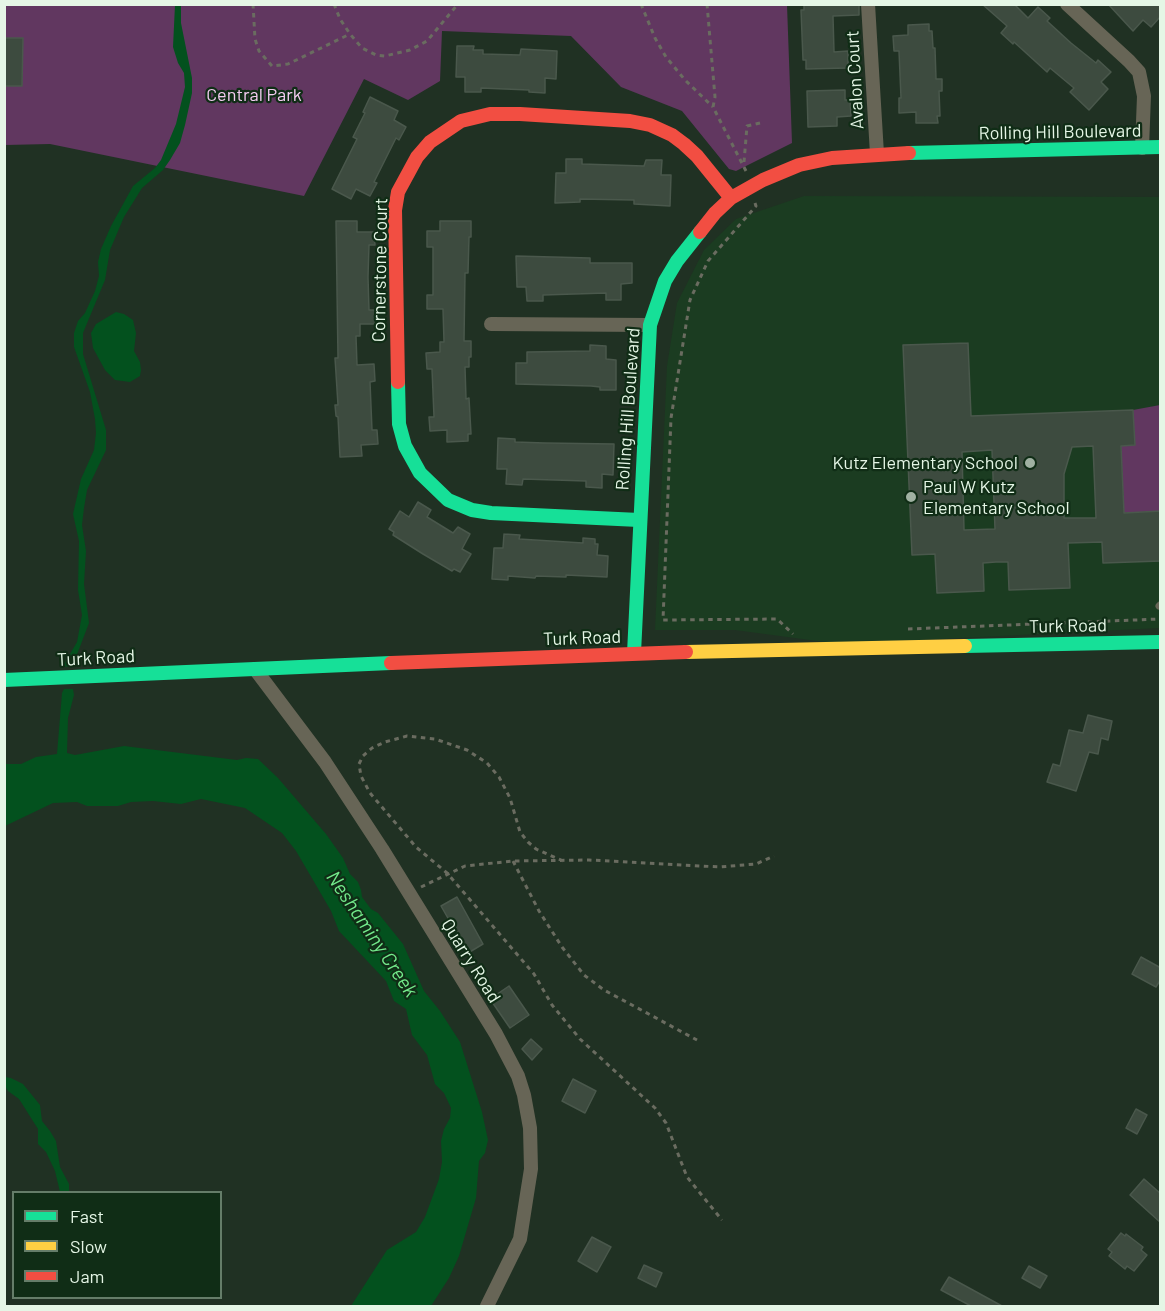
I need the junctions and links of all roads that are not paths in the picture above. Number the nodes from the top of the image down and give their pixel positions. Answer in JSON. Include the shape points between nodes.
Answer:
{"nodes":[{"id":1,"x":868,"y":4,"type":"edge"},
{"id":2,"x":1067,"y":4,"type":"edge"},
{"id":3,"x":1161,"y":147,"type":"edge"},
{"id":4,"x":1142,"y":148,"type":"junction"},
{"id":5,"x":877,"y":154,"type":"junction"},
{"id":6,"x":731,"y":198,"type":"junction"},
{"id":7,"x":491,"y":324,"type":"dead end"},
{"id":8,"x":650,"y":325,"type":"junction"},
{"id":9,"x":639,"y":519,"type":"junction"},
{"id":10,"x":1161,"y":642,"type":"edge"},
{"id":11,"x":634,"y":654,"type":"junction"},
{"id":12,"x":255,"y":669,"type":"junction"},
{"id":13,"x":4,"y":680,"type":"edge"},
{"id":14,"x":487,"y":1306,"type":"edge"}],
"edges":[{"from":1,"to":5,"type":"street","name":"Avalon Court"},
{"from":2,"to":4,"type":"street","via":[[1139,72],[1144,96]]},
{"from":3,"to":4,"type":"street","name":"Rolling Hill Boulevard"},
{"from":4,"to":5,"type":"street","name":"Rolling Hill Boulevard"},
{"from":5,"to":6,"type":"street","name":"Rolling Hill Boulevard","via":[[799,165]]},
{"from":6,"to":8,"type":"street","name":"Rolling Hill Boulevard","via":[[677,261],[665,281]]},
{"from":6,"to":9,"type":"street","name":"Cornerstone Court","via":[[684,144],[650,125],[630,120],[520,114],[473,117],[443,132],[417,156],[398,192],[395,210],[399,424],[407,452],[423,476],[448,500],[472,510]]},
{"from":7,"to":8,"type":"street"},
{"from":8,"to":9,"type":"street","name":"Rolling Hill Boulevard"},
{"from":9,"to":11,"type":"street","name":"Rolling Hill Boulevard"},
{"from":10,"to":11,"type":"street","name":"Turk Road"},
{"from":11,"to":12,"type":"street","name":"Turk Road"},
{"from":12,"to":13,"type":"street","name":"Turk Road"},
{"from":12,"to":14,"type":"street","name":"Quarry Road","via":[[325,762],[509,1057],[521,1086],[529,1114],[531,1169],[520,1239]]}]}
